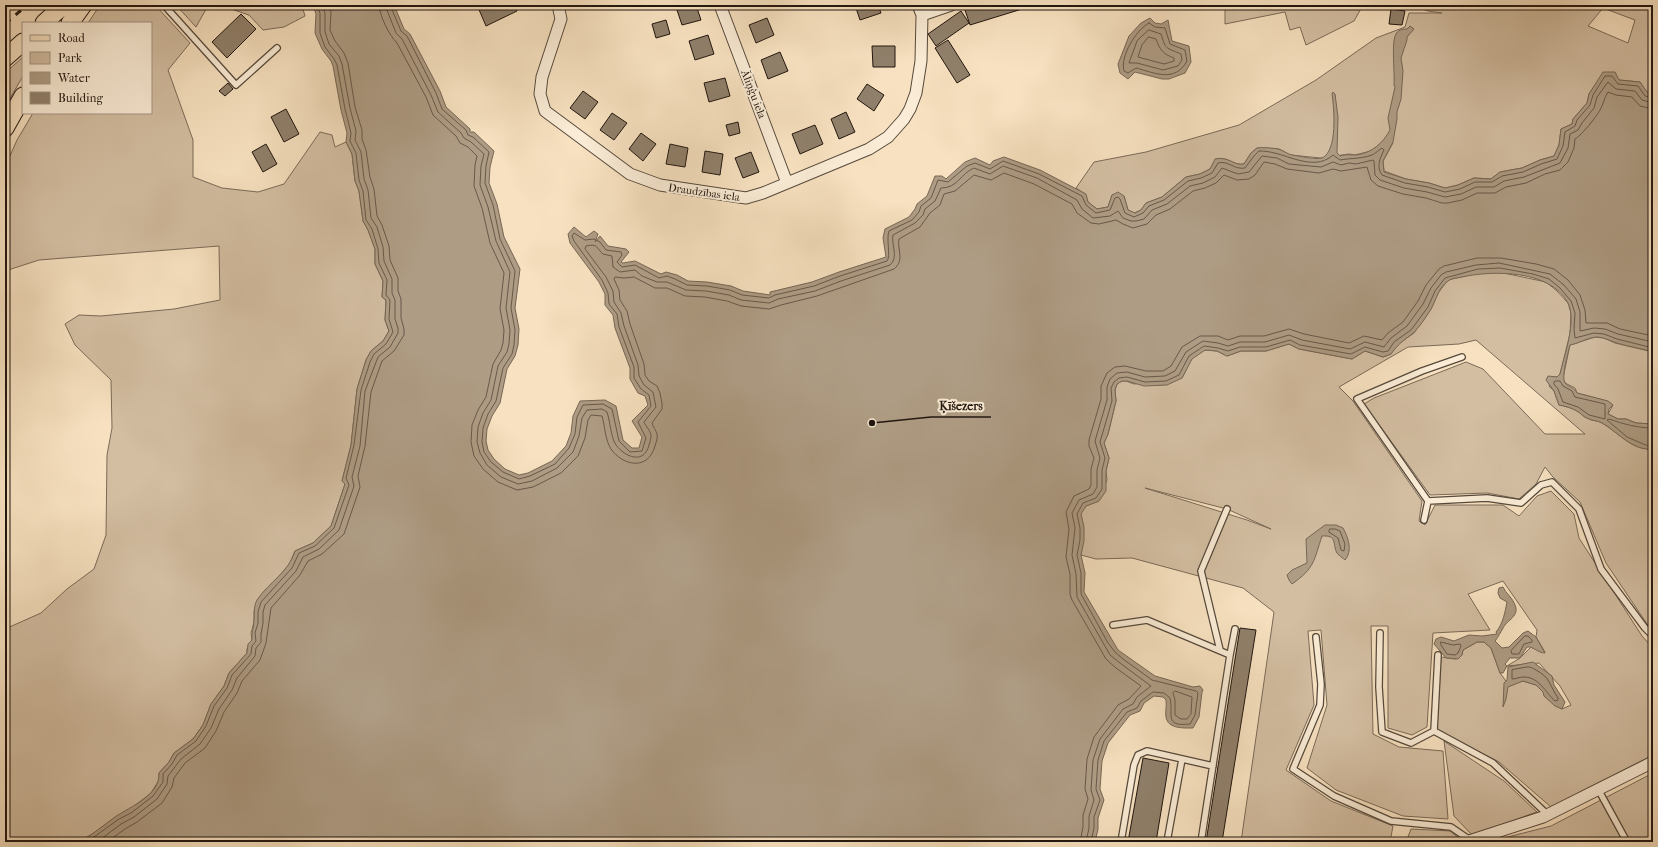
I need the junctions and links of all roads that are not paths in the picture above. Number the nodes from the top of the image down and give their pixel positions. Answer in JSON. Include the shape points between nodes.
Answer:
{"nodes":[{"id":1,"x":64,"y":5,"type":"edge"},
{"id":2,"x":83,"y":5,"type":"edge"},
{"id":3,"x":164,"y":5,"type":"edge"},
{"id":4,"x":558,"y":5,"type":"edge"},
{"id":5,"x":720,"y":5,"type":"edge"},
{"id":6,"x":951,"y":5,"type":"edge"},
{"id":7,"x":920,"y":10,"type":"edge"},
{"id":8,"x":45,"y":22,"type":"edge"},
{"id":9,"x":71,"y":22,"type":"edge"},
{"id":10,"x":22,"y":43,"type":"edge"},
{"id":11,"x":277,"y":48,"type":"dead end"},
{"id":12,"x":5,"y":58,"type":"edge"},
{"id":13,"x":22,"y":98,"type":"edge"},
{"id":14,"x":5,"y":128,"type":"edge"},
{"id":15,"x":787,"y":183,"type":"junction"},
{"id":16,"x":1462,"y":357,"type":"dead end"},
{"id":17,"x":1428,"y":500,"type":"junction"},
{"id":18,"x":1227,"y":509,"type":"dead end"},
{"id":19,"x":1424,"y":520,"type":"dead end"},
{"id":20,"x":1113,"y":624,"type":"dead end"},
{"id":21,"x":1235,"y":629,"type":"dead end"},
{"id":22,"x":1380,"y":633,"type":"dead end"},
{"id":23,"x":1653,"y":636,"type":"edge"},
{"id":24,"x":1316,"y":637,"type":"dead end"},
{"id":25,"x":1220,"y":650,"type":"junction"},
{"id":26,"x":1230,"y":655,"type":"junction"},
{"id":27,"x":1438,"y":656,"type":"dead end"},
{"id":28,"x":1434,"y":731,"type":"junction"},
{"id":29,"x":1182,"y":759,"type":"junction"},
{"id":30,"x":1653,"y":762,"type":"edge"},
{"id":31,"x":1213,"y":766,"type":"junction"},
{"id":32,"x":1598,"y":789,"type":"junction"},
{"id":33,"x":1548,"y":815,"type":"junction"},
{"id":34,"x":1468,"y":841,"type":"edge"},
{"id":35,"x":1122,"y":842,"type":"edge"},
{"id":36,"x":1168,"y":842,"type":"edge"},
{"id":37,"x":1201,"y":842,"type":"edge"},
{"id":38,"x":1626,"y":842,"type":"edge"}],
"edges":[{"from":1,"to":8,"type":"main road"},
{"from":2,"to":9,"type":"main road"},
{"from":3,"to":11,"type":"lane","via":[[236,85]]},
{"from":4,"to":15,"type":"street","name":"Draudzības iela","via":[[561,19],[542,77],[540,94],[545,111],[630,174],[660,185],[746,198]]},
{"from":5,"to":15,"type":"street","name":"Āliņģu iela"},
{"from":6,"to":7,"type":"street"},
{"from":7,"to":15,"type":"street","name":"Draudzības iela","via":[[921,61],[916,93],[904,119],[888,137],[869,149]]},
{"from":10,"to":12,"type":"main road"},
{"from":13,"to":14,"type":"main road"},
{"from":16,"to":17,"type":"lane","via":[[1357,399]]},
{"from":17,"to":19,"type":"lane"},
{"from":17,"to":23,"type":"lane","via":[[1487,498],[1521,503],[1541,485],[1552,482],[1579,509],[1602,569]]},
{"from":18,"to":25,"type":"lane","via":[[1201,571]]},
{"from":20,"to":25,"type":"lane","via":[[1147,620]]},
{"from":21,"to":26,"type":"lane"},
{"from":22,"to":28,"type":"lane","via":[[1379,688],[1382,732],[1411,743]]},
{"from":24,"to":34,"type":"lane","via":[[1321,684],[1320,706],[1294,769],[1334,796],[1391,821],[1451,827]]},
{"from":25,"to":26,"type":"lane"},
{"from":26,"to":31,"type":"lane"},
{"from":27,"to":28,"type":"lane"},
{"from":28,"to":33,"type":"lane","via":[[1493,763]]},
{"from":29,"to":31,"type":"lane"},
{"from":29,"to":35,"type":"lane","via":[[1147,752],[1138,756],[1134,765]]},
{"from":29,"to":36,"type":"lane"},
{"from":30,"to":32,"type":"street"},
{"from":31,"to":37,"type":"lane"},
{"from":32,"to":33,"type":"street"},
{"from":32,"to":38,"type":"lane"},
{"from":33,"to":34,"type":"street"}]}
